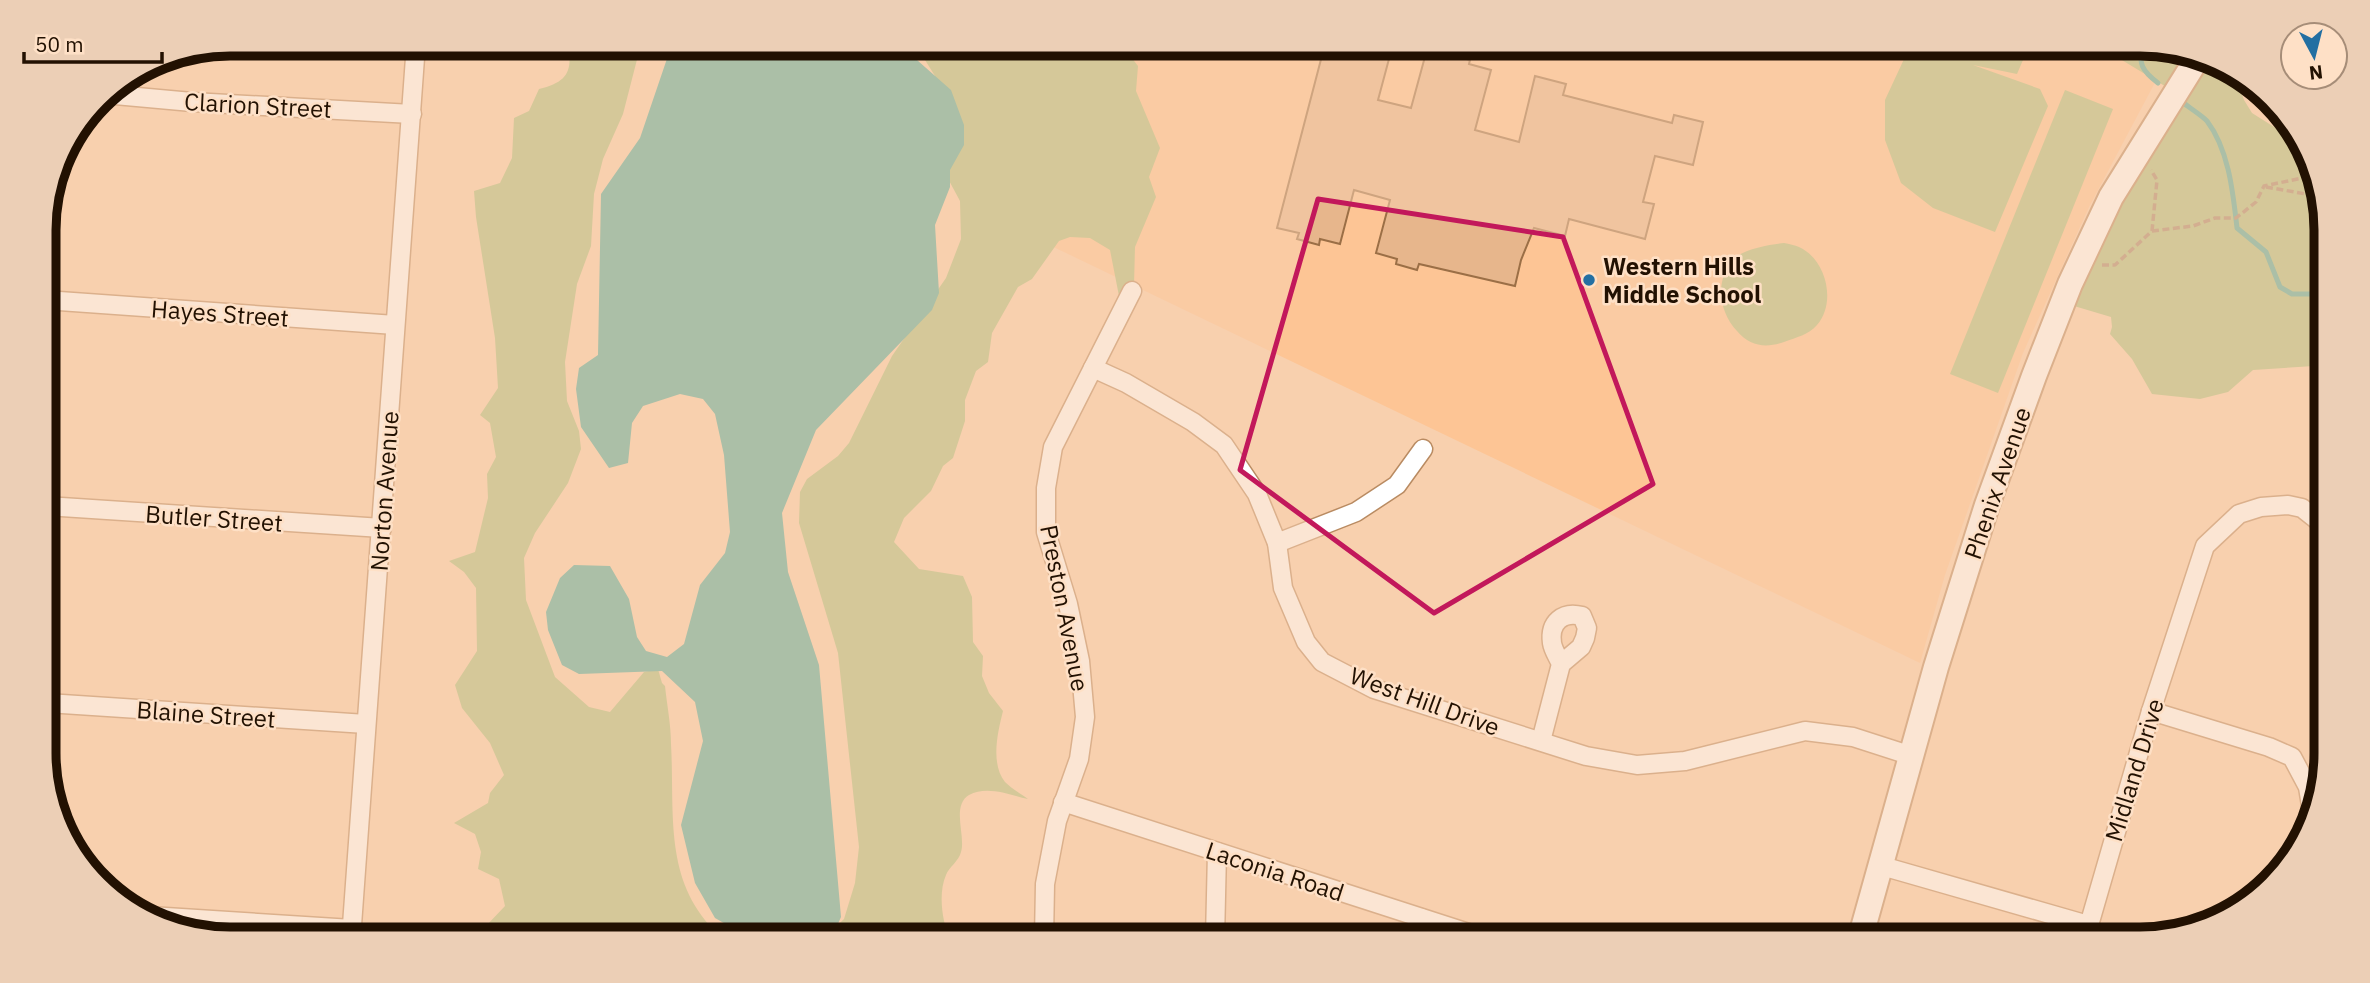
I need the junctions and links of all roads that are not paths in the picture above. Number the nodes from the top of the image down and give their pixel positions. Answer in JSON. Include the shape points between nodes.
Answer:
{"nodes":[{"id":1,"x":415,"y":56,"type":"edge"},
{"id":2,"x":2194,"y":64,"type":"edge"},
{"id":3,"x":120,"y":95,"type":"edge"},
{"id":4,"x":412,"y":114,"type":"junction"},
{"id":5,"x":1132,"y":291,"type":"dead end"},
{"id":6,"x":56,"y":301,"type":"edge"},
{"id":7,"x":395,"y":325,"type":"junction"},
{"id":8,"x":1093,"y":368,"type":"junction"},
{"id":9,"x":1423,"y":449,"type":"dead end"},
{"id":10,"x":56,"y":507,"type":"edge"},
{"id":11,"x":2314,"y":518,"type":"edge"},
{"id":12,"x":382,"y":528,"type":"junction"},
{"id":13,"x":1277,"y":543,"type":"junction"},
{"id":14,"x":1561,"y":664,"type":"dead end"},
{"id":15,"x":56,"y":704,"type":"edge"},
{"id":16,"x":2151,"y":712,"type":"junction"},
{"id":17,"x":366,"y":724,"type":"junction"},
{"id":18,"x":1541,"y":741,"type":"junction"},
{"id":19,"x":1912,"y":757,"type":"junction"},
{"id":20,"x":2309,"y":794,"type":"edge"},
{"id":21,"x":1063,"y":802,"type":"junction"},
{"id":22,"x":1217,"y":852,"type":"junction"},
{"id":23,"x":1882,"y":866,"type":"junction"},
{"id":24,"x":175,"y":918,"type":"edge"},
{"id":25,"x":1421,"y":918,"type":"junction"},
{"id":26,"x":273,"y":927,"type":"edge"},
{"id":27,"x":352,"y":927,"type":"edge"},
{"id":28,"x":1044,"y":927,"type":"edge"},
{"id":29,"x":1215,"y":927,"type":"edge"},
{"id":30,"x":1420,"y":927,"type":"edge"},
{"id":31,"x":1449,"y":927,"type":"edge"},
{"id":32,"x":1864,"y":927,"type":"edge"},
{"id":33,"x":2071,"y":927,"type":"edge"},
{"id":34,"x":2088,"y":927,"type":"edge"}],
"edges":[{"from":1,"to":4,"type":"street","name":"Norton Avenue"},
{"from":2,"to":19,"type":"main road","name":"Phenix Avenue","via":[[2111,197],[2079,265],[1987,505]]},
{"from":3,"to":4,"type":"street","name":"Clarion Street"},
{"from":4,"to":7,"type":"street","name":"Norton Avenue"},
{"from":5,"to":8,"type":"street","name":"Preston Avenue"},
{"from":6,"to":7,"type":"street","name":"Hayes Street"},
{"from":7,"to":12,"type":"street","name":"Norton Avenue"},
{"from":8,"to":13,"type":"street","name":"West Hill Drive","via":[[1182,415],[1224,445],[1257,494]]},
{"from":8,"to":21,"type":"street","name":"Preston Avenue","via":[[1053,447],[1046,488],[1046,532],[1068,604],[1085,717],[1079,759]]},
{"from":9,"to":13,"type":"street","via":[[1396,485],[1356,512]]},
{"from":10,"to":12,"type":"street","name":"Butler Street"},
{"from":11,"to":16,"type":"street","name":"Midland Drive","via":[[2288,505],[2261,508],[2239,514],[2205,546]]},
{"from":12,"to":17,"type":"street","name":"Norton Avenue"},
{"from":13,"to":18,"type":"street","name":"West Hill Drive","via":[[1283,588],[1306,642],[1322,662],[1374,689]]},
{"from":14,"to":18,"type":"street"},
{"from":15,"to":17,"type":"street","name":"Blaine Street"},
{"from":16,"to":20,"type":"street","via":[[2292,757]]},
{"from":16,"to":34,"type":"street","name":"Midland Drive"},
{"from":17,"to":27,"type":"street","name":"Norton Avenue"},
{"from":18,"to":19,"type":"street","name":"West Hill Drive","via":[[1586,756],[1637,765],[1685,761],[1805,731],[1853,737]]},
{"from":19,"to":23,"type":"main road","name":"Phenix Avenue"},
{"from":21,"to":22,"type":"street","name":"Laconia Road"},
{"from":21,"to":28,"type":"street","name":"Preston Avenue","via":[[1045,884]]},
{"from":22,"to":25,"type":"street","name":"Laconia Road"},
{"from":22,"to":29,"type":"street"},
{"from":23,"to":32,"type":"main road","name":"Phenix Avenue"},
{"from":23,"to":33,"type":"street","name":"Midland Drive"},
{"from":24,"to":26,"type":"street"},
{"from":25,"to":30,"type":"street"},
{"from":25,"to":31,"type":"street","name":"Laconia Road"}]}
